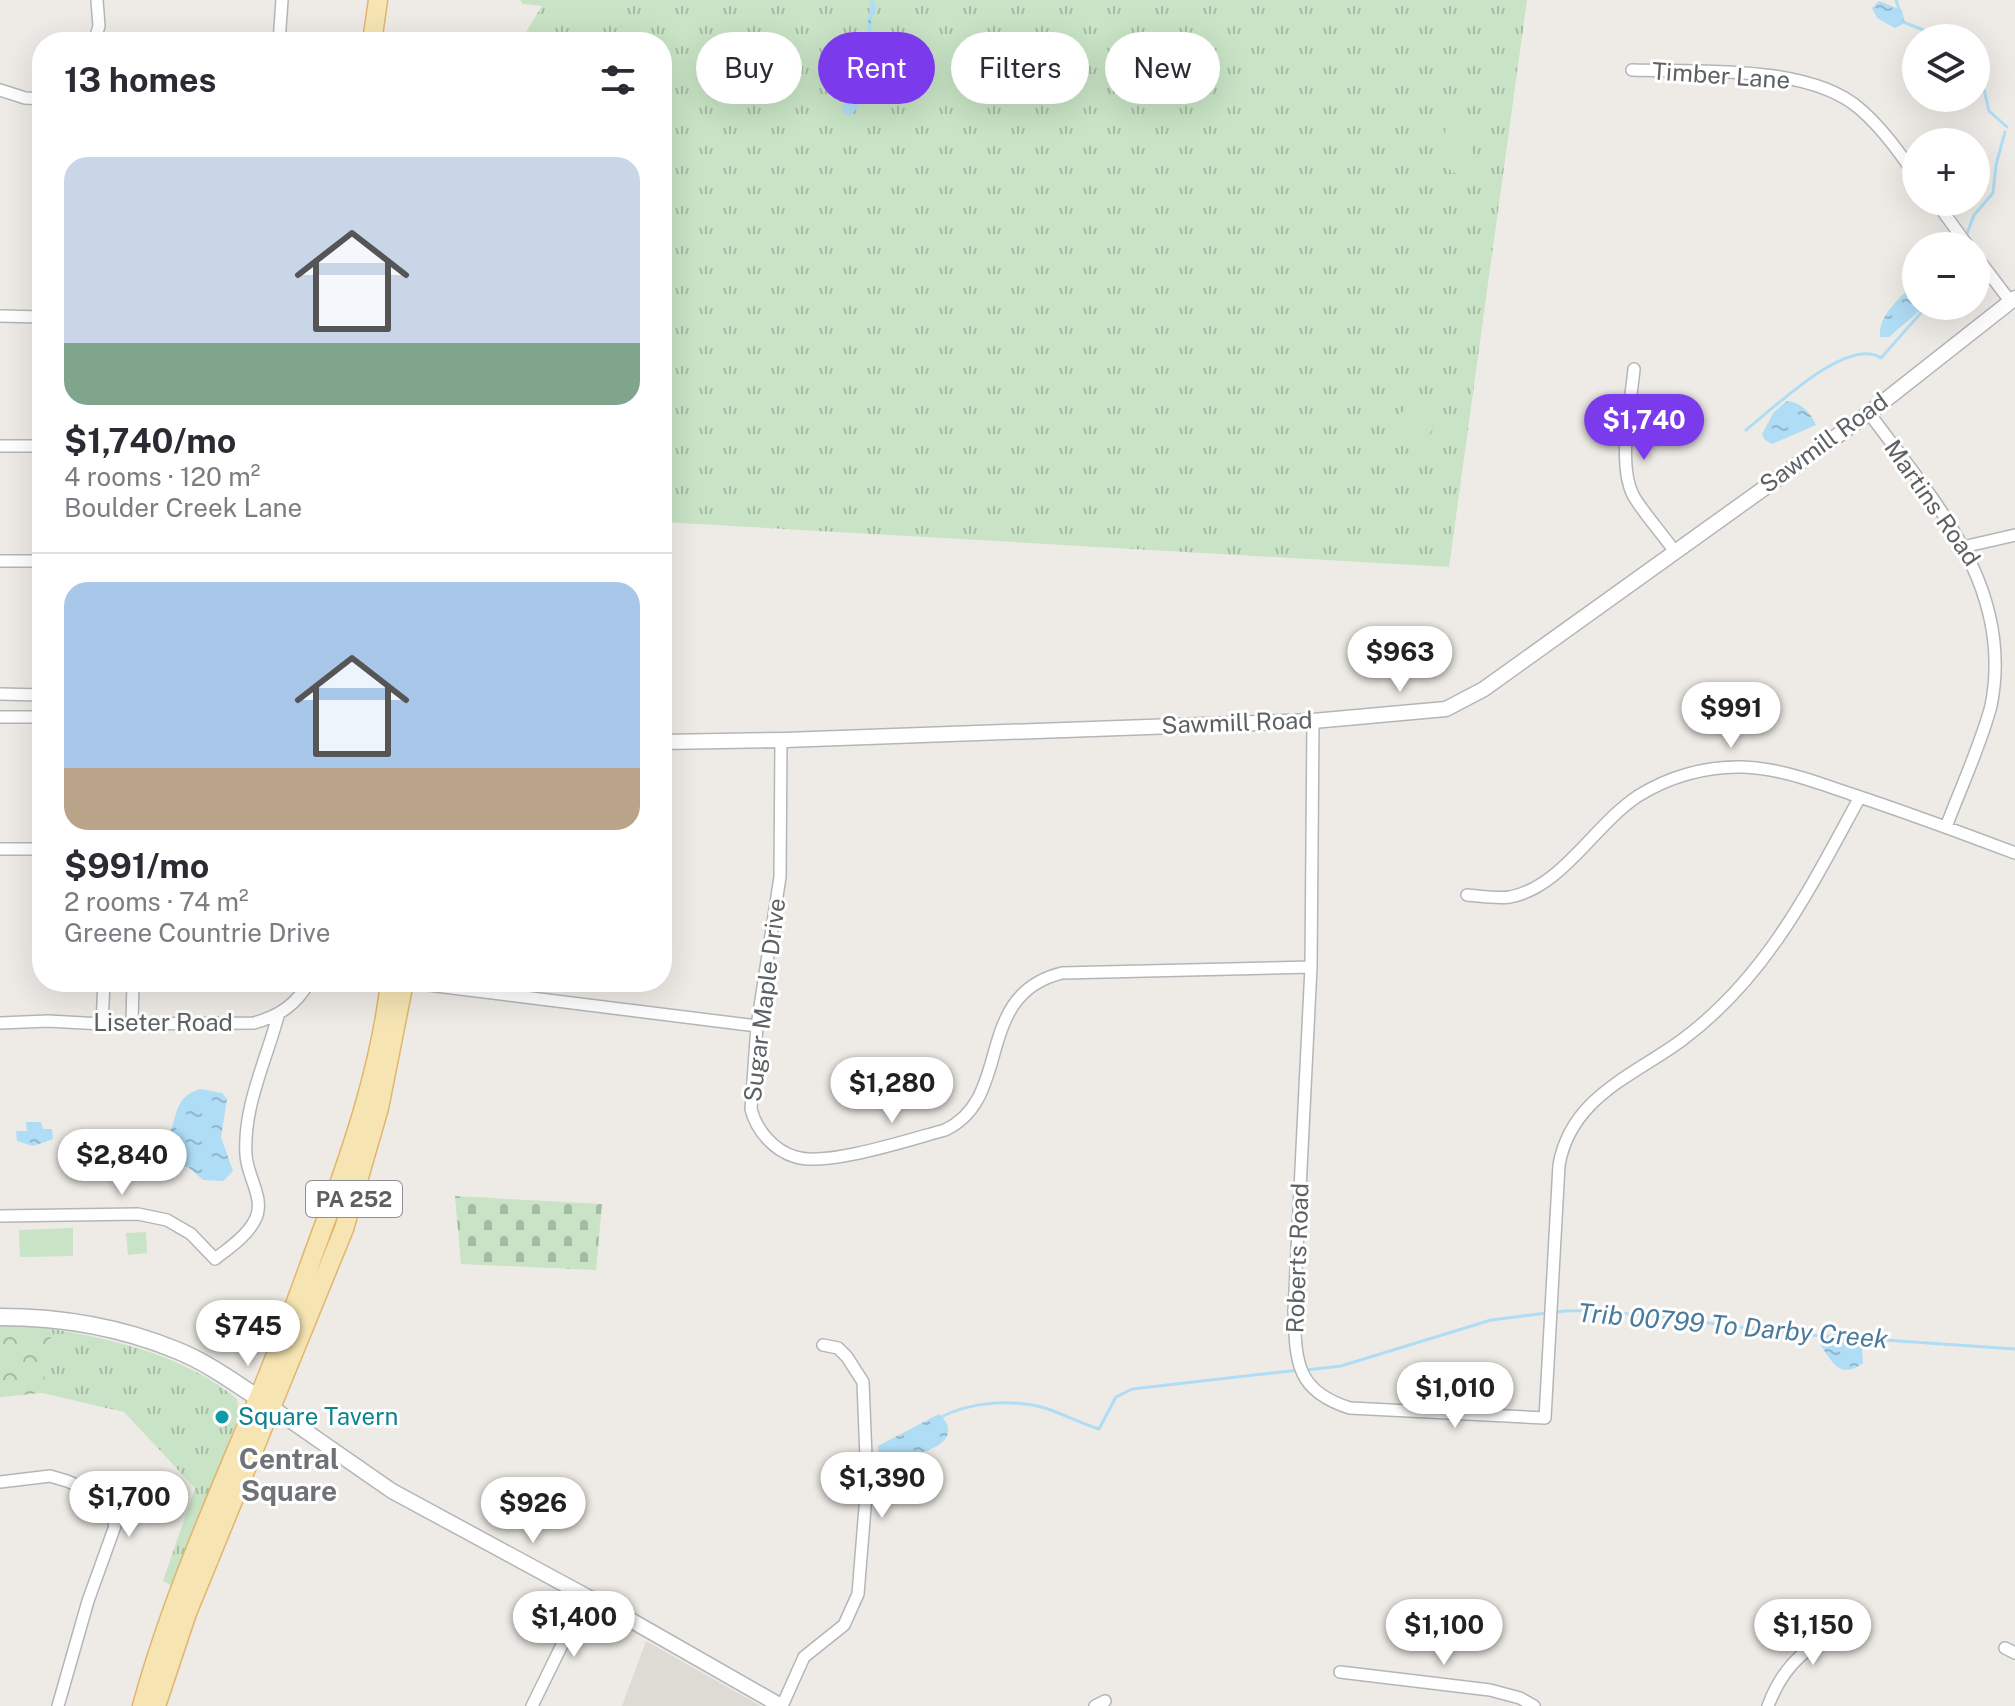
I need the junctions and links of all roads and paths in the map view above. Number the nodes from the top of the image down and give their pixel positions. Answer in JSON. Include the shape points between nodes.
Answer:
{"nodes":[{"id":1,"x":97,"y":0,"type":"edge"},
{"id":2,"x":282,"y":0,"type":"edge"},
{"id":3,"x":367,"y":0,"type":"edge"},
{"id":4,"x":378,"y":0,"type":"edge"},
{"id":5,"x":97,"y":32,"type":"edge"},
{"id":6,"x":280,"y":32,"type":"edge"},
{"id":7,"x":362,"y":32,"type":"edge"},
{"id":8,"x":373,"y":32,"type":"edge"},
{"id":9,"x":1632,"y":70,"type":"dead end"},
{"id":10,"x":0,"y":90,"type":"edge"},
{"id":11,"x":32,"y":98,"type":"edge"},
{"id":12,"x":1902,"y":157,"type":"edge"},
{"id":13,"x":1990,"y":273,"type":"edge"},
{"id":14,"x":2012,"y":300,"type":"edge"},
{"id":15,"x":0,"y":316,"type":"edge"},
{"id":16,"x":32,"y":317,"type":"edge"},
{"id":17,"x":1634,"y":369,"type":"dead end"},
{"id":18,"x":1869,"y":413,"type":"junction"},
{"id":19,"x":0,"y":446,"type":"edge"},
{"id":20,"x":32,"y":446,"type":"edge"},
{"id":21,"x":2015,"y":535,"type":"edge"},
{"id":22,"x":1967,"y":546,"type":"junction"},
{"id":23,"x":1675,"y":552,"type":"junction"},
{"id":24,"x":0,"y":561,"type":"edge"},
{"id":25,"x":32,"y":561,"type":"edge"},
{"id":26,"x":0,"y":694,"type":"edge"},
{"id":27,"x":32,"y":695,"type":"edge"},
{"id":28,"x":0,"y":717,"type":"edge"},
{"id":29,"x":32,"y":717,"type":"edge"},
{"id":30,"x":1313,"y":721,"type":"junction"},
{"id":31,"x":781,"y":740,"type":"junction"},
{"id":32,"x":672,"y":742,"type":"edge"},
{"id":33,"x":1860,"y":797,"type":"junction"},
{"id":34,"x":1946,"y":827,"type":"junction"},
{"id":35,"x":0,"y":849,"type":"edge"},
{"id":36,"x":32,"y":849,"type":"edge"},
{"id":37,"x":2015,"y":853,"type":"edge"},
{"id":38,"x":1467,"y":895,"type":"dead end"},
{"id":39,"x":1311,"y":967,"type":"junction"},
{"id":40,"x":104,"y":992,"type":"edge"},
{"id":41,"x":133,"y":992,"type":"edge"},
{"id":42,"x":304,"y":992,"type":"edge"},
{"id":43,"x":388,"y":992,"type":"edge"},
{"id":44,"x":402,"y":992,"type":"edge"},
{"id":45,"x":484,"y":992,"type":"edge"},
{"id":46,"x":278,"y":1016,"type":"junction"},
{"id":47,"x":0,"y":1023,"type":"edge"},
{"id":48,"x":132,"y":1023,"type":"junction"},
{"id":49,"x":102,"y":1024,"type":"junction"},
{"id":50,"x":757,"y":1026,"type":"junction"},
{"id":51,"x":347,"y":1188,"type":"junction"},
{"id":52,"x":0,"y":1216,"type":"edge"},
{"id":53,"x":0,"y":1317,"type":"edge"},
{"id":54,"x":823,"y":1345,"type":"dead end"},
{"id":55,"x":265,"y":1402,"type":"junction"},
{"id":56,"x":0,"y":1482,"type":"edge"},
{"id":57,"x":586,"y":1596,"type":"junction"},
{"id":58,"x":1851,"y":1626,"type":"dead end"},
{"id":59,"x":1340,"y":1672,"type":"dead end"},
{"id":60,"x":58,"y":1706,"type":"edge"},
{"id":61,"x":142,"y":1706,"type":"edge"},
{"id":62,"x":156,"y":1706,"type":"edge"},
{"id":63,"x":532,"y":1706,"type":"edge"},
{"id":64,"x":782,"y":1706,"type":"edge"},
{"id":65,"x":1534,"y":1706,"type":"edge"},
{"id":66,"x":1768,"y":1706,"type":"edge"}],
"edges":[{"from":1,"to":5,"type":"street"},
{"from":2,"to":6,"type":"street"},
{"from":3,"to":7,"type":"main road"},
{"from":4,"to":8,"type":"main road"},
{"from":9,"to":12,"type":"street","name":"Timber Lane","via":[[1749,73],[1810,84],[1858,107]]},
{"from":10,"to":11,"type":"street"},
{"from":13,"to":14,"type":"street"},
{"from":14,"to":18,"type":"street","name":"Sawmill Road"},
{"from":15,"to":16,"type":"street"},
{"from":17,"to":23,"type":"street","via":[[1628,476],[1634,496]]},
{"from":18,"to":22,"type":"street","name":"Martins Road"},
{"from":18,"to":23,"type":"street","name":"Sawmill Road"},
{"from":19,"to":20,"type":"street"},
{"from":21,"to":22,"type":"street"},
{"from":22,"to":34,"type":"street","name":"Martins Road","via":[[1992,609],[1997,664],[1991,706]]},
{"from":23,"to":30,"type":"street","name":"Sawmill Road","via":[[1458,704]]},
{"from":24,"to":25,"type":"street"},
{"from":26,"to":27,"type":"street"},
{"from":28,"to":29,"type":"street"},
{"from":30,"to":31,"type":"street","name":"Sawmill Road"},
{"from":30,"to":39,"type":"street","name":"Roberts Road"},
{"from":31,"to":32,"type":"street","name":"Sawmill Road"},
{"from":31,"to":50,"type":"street","name":"Sugar Maple Drive","via":[[780,877]]},
{"from":33,"to":34,"type":"street"},
{"from":33,"to":38,"type":"street","via":[[1761,769],[1694,773],[1653,787],[1628,803],[1537,888],[1506,897]]},
{"from":33,"to":39,"type":"street","name":"Roberts Road","via":[[1766,958],[1694,1030],[1600,1094],[1567,1136],[1559,1165],[1545,1418],[1350,1408],[1311,1388],[1296,1360]]},
{"from":34,"to":37,"type":"street"},
{"from":35,"to":36,"type":"street"},
{"from":39,"to":50,"type":"street","name":"Sugar Maple Drive","via":[[1046,977],[1020,994],[1010,1008],[975,1105],[957,1124],[824,1159],[786,1153],[754,1121]]},
{"from":40,"to":49,"type":"street"},
{"from":41,"to":48,"type":"street"},
{"from":42,"to":46,"type":"street"},
{"from":43,"to":51,"type":"main road","number":"PA 252"},
{"from":44,"to":51,"type":"main road","number":"PA 252","via":[[379,1108]]},
{"from":45,"to":50,"type":"street"},
{"from":46,"to":48,"type":"street","name":"Liseter Road","via":[[254,1023]]},
{"from":46,"to":52,"type":"street","via":[[249,1106],[246,1155],[260,1202],[256,1220],[215,1259],[191,1234],[167,1220],[138,1214]]},
{"from":47,"to":49,"type":"street","name":"Liseter Road"},
{"from":48,"to":49,"type":"street","name":"Liseter Road"},
{"from":51,"to":55,"type":"main road","number":"PA 252"},
{"from":53,"to":55,"type":"main road","via":[[71,1321],[124,1332],[177,1350]]},
{"from":54,"to":64,"type":"street","via":[[838,1348],[863,1382],[867,1483],[858,1594],[844,1625],[804,1657]]},
{"from":55,"to":57,"type":"street","via":[[392,1491]]},
{"from":55,"to":61,"type":"main road","number":"PA 252","via":[[194,1555]]},
{"from":55,"to":62,"type":"main road","number":"PA 252"},
{"from":56,"to":60,"type":"street","via":[[50,1476],[67,1481],[100,1495],[115,1526]]},
{"from":57,"to":63,"type":"street"},
{"from":57,"to":64,"type":"street"},
{"from":58,"to":66,"type":"street","via":[[1804,1651]]},
{"from":59,"to":65,"type":"street","via":[[1490,1690]]}]}
